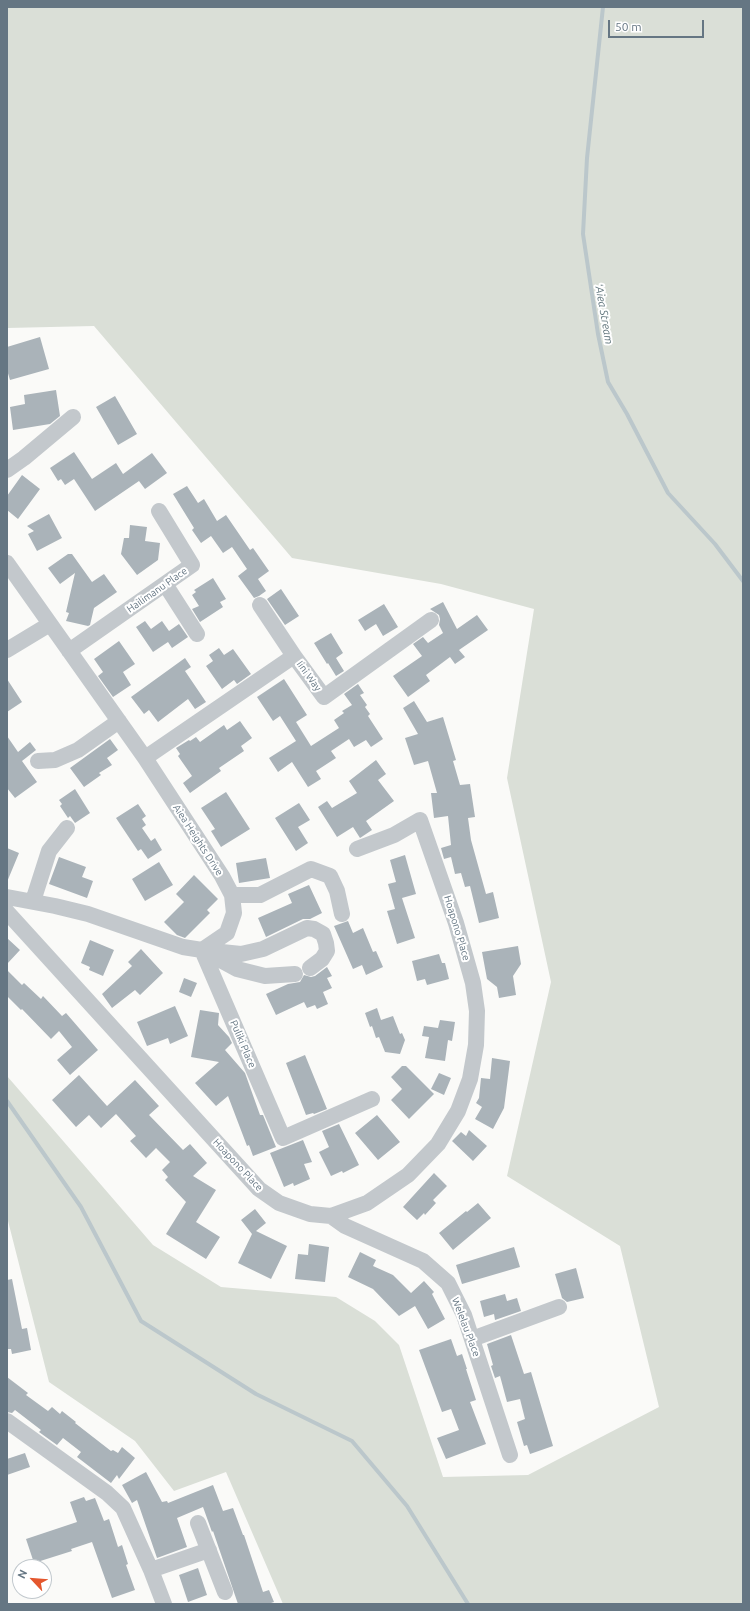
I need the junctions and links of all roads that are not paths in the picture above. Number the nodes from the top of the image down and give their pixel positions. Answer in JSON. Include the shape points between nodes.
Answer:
{"nodes":[{"id":1,"x":72,"y":417,"type":"dead end"},
{"id":2,"x":7,"y":470,"type":"edge"},
{"id":3,"x":159,"y":511,"type":"dead end"},
{"id":4,"x":9,"y":570,"type":"edge"},
{"id":5,"x":165,"y":584,"type":"junction"},
{"id":6,"x":260,"y":605,"type":"dead end"},
{"id":7,"x":431,"y":620,"type":"dead end"},
{"id":8,"x":50,"y":624,"type":"junction"},
{"id":9,"x":198,"y":634,"type":"dead end"},
{"id":10,"x":7,"y":650,"type":"edge"},
{"id":11,"x":70,"y":651,"type":"junction"},
{"id":12,"x":294,"y":656,"type":"junction"},
{"id":13,"x":119,"y":722,"type":"junction"},
{"id":14,"x":145,"y":758,"type":"junction"},
{"id":15,"x":38,"y":761,"type":"dead end"},
{"id":16,"x":68,"y":828,"type":"dead end"},
{"id":17,"x":357,"y":849,"type":"dead end"},
{"id":18,"x":232,"y":896,"type":"junction"},
{"id":19,"x":7,"y":897,"type":"edge"},
{"id":20,"x":34,"y":901,"type":"junction"},
{"id":21,"x":7,"y":912,"type":"edge"},
{"id":22,"x":342,"y":914,"type":"dead end"},
{"id":23,"x":202,"y":950,"type":"junction"},
{"id":24,"x":310,"y":968,"type":"dead end"},
{"id":25,"x":295,"y":974,"type":"dead end"},
{"id":26,"x":372,"y":1099,"type":"dead end"},
{"id":27,"x":331,"y":1216,"type":"junction"},
{"id":28,"x":559,"y":1307,"type":"dead end"},
{"id":29,"x":472,"y":1339,"type":"junction"},
{"id":30,"x":7,"y":1421,"type":"edge"},
{"id":31,"x":510,"y":1455,"type":"dead end"},
{"id":32,"x":198,"y":1523,"type":"dead end"},
{"id":33,"x":208,"y":1550,"type":"junction"},
{"id":34,"x":151,"y":1570,"type":"junction"},
{"id":35,"x":225,"y":1592,"type":"dead end"},
{"id":36,"x":164,"y":1604,"type":"edge"}],
"edges":[{"from":1,"to":2,"type":"street"},
{"from":3,"to":5,"type":"street","name":"Hailimanu Place","via":[[192,565]]},
{"from":4,"to":8,"type":"street","name":"Aiea Heights Drive"},
{"from":5,"to":9,"type":"street"},
{"from":5,"to":11,"type":"street","name":"Hailimanu Place"},
{"from":6,"to":12,"type":"street"},
{"from":7,"to":12,"type":"street","name":"Iini Way","via":[[324,697]]},
{"from":8,"to":10,"type":"street"},
{"from":8,"to":11,"type":"street","name":"Aiea Heights Drive"},
{"from":11,"to":13,"type":"street","name":"Aiea Heights Drive"},
{"from":12,"to":14,"type":"street","name":"Iini Way"},
{"from":13,"to":14,"type":"street","name":"Aiea Heights Drive"},
{"from":13,"to":15,"type":"street","via":[[78,750],[55,760]]},
{"from":14,"to":18,"type":"street","name":"Aiea Heights Drive","via":[[222,876]]},
{"from":16,"to":20,"type":"street","via":[[49,851]]},
{"from":17,"to":27,"type":"street","name":"Hoapono Place","via":[[394,835],[420,820],[456,923],[473,983],[477,1011],[476,1044],[470,1079],[458,1111],[438,1144],[408,1175],[367,1202]]},
{"from":18,"to":22,"type":"street","via":[[260,895],[311,869],[330,876],[337,891]]},
{"from":18,"to":23,"type":"street","name":"Aiea Heights Drive","via":[[234,913],[227,933]]},
{"from":19,"to":20,"type":"street"},
{"from":20,"to":23,"type":"street","via":[[88,914],[183,947]]},
{"from":21,"to":27,"type":"street","name":"Hoapono Place","via":[[260,1189],[279,1203],[310,1214]]},
{"from":23,"to":24,"type":"street","via":[[241,954],[263,949],[306,928],[314,929],[323,934],[327,951],[322,959]]},
{"from":23,"to":25,"type":"street","via":[[244,971],[265,976]]},
{"from":23,"to":26,"type":"street","name":"Puliki Place","via":[[283,1138]]},
{"from":27,"to":29,"type":"street","name":"Welelau Place","via":[[345,1226],[423,1261],[448,1283],[464,1315]]},
{"from":28,"to":29,"type":"street"},
{"from":29,"to":31,"type":"street","name":"Welelau Place"},
{"from":30,"to":34,"type":"street","via":[[107,1492],[123,1508]]},
{"from":32,"to":33,"type":"street"},
{"from":33,"to":34,"type":"street"},
{"from":33,"to":35,"type":"street"},
{"from":34,"to":36,"type":"street"}]}
